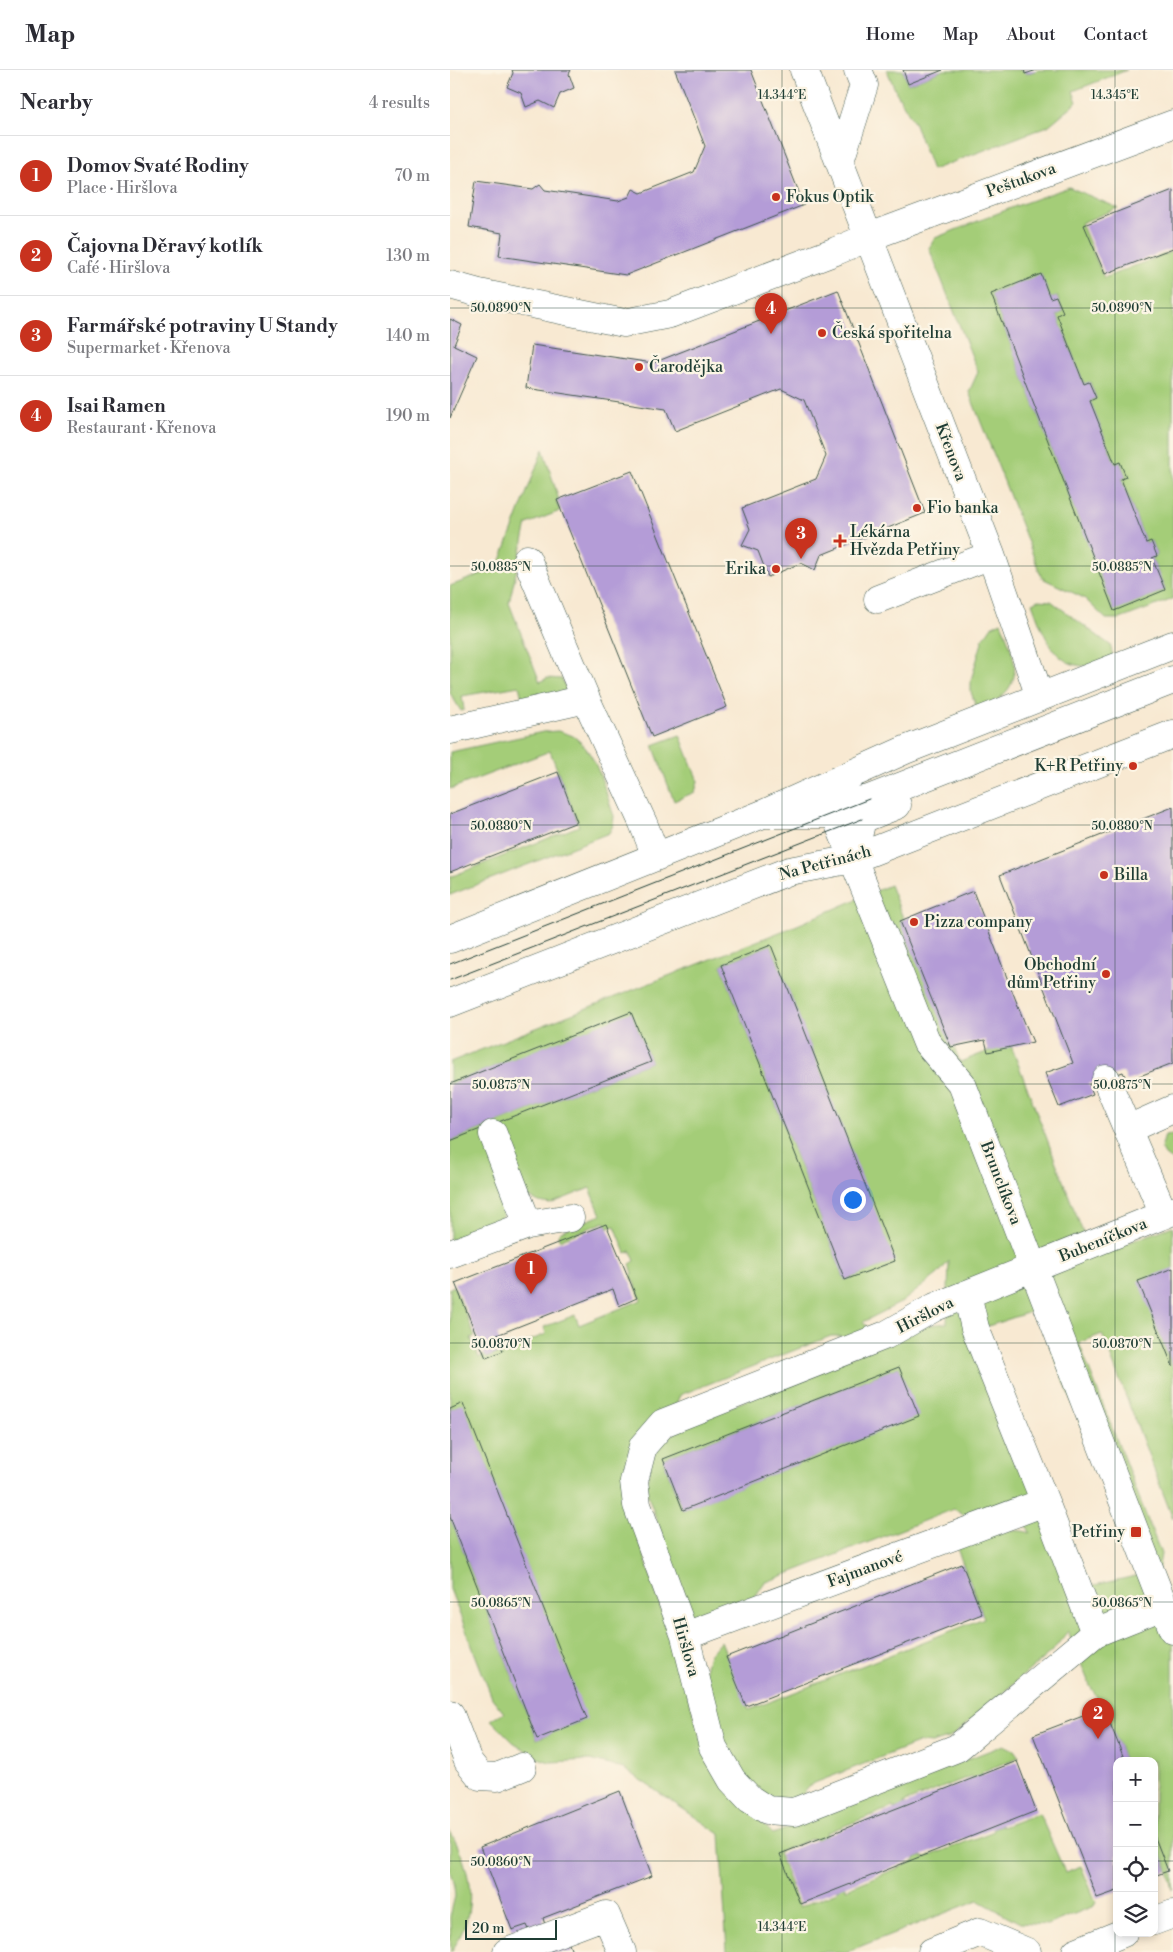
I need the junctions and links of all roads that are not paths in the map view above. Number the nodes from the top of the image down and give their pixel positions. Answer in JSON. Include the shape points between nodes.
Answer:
{"nodes":[{"id":1,"x":804,"y":70,"type":"edge"},
{"id":2,"x":858,"y":70,"type":"edge"},
{"id":3,"x":1173,"y":124,"type":"edge"},
{"id":4,"x":840,"y":161,"type":"junction"},
{"id":5,"x":868,"y":237,"type":"junction"},
{"id":6,"x":450,"y":284,"type":"edge"},
{"id":7,"x":991,"y":555,"type":"junction"},
{"id":8,"x":527,"y":559,"type":"dead end"},
{"id":9,"x":878,"y":599,"type":"dead end"},
{"id":10,"x":1173,"y":645,"type":"edge"},
{"id":11,"x":1173,"y":680,"type":"edge"},
{"id":12,"x":1040,"y":697,"type":"junction"},
{"id":13,"x":1173,"y":697,"type":"edge"},
{"id":14,"x":586,"y":698,"type":"junction"},
{"id":15,"x":450,"y":730,"type":"edge"},
{"id":16,"x":1173,"y":734,"type":"edge"},
{"id":17,"x":763,"y":814,"type":"junction"},
{"id":18,"x":656,"y":856,"type":"junction"},
{"id":19,"x":853,"y":859,"type":"junction"},
{"id":20,"x":450,"y":939,"type":"edge"},
{"id":21,"x":450,"y":1004,"type":"edge"},
{"id":22,"x":1106,"y":1079,"type":"dead end"},
{"id":23,"x":1173,"y":1109,"type":"edge"},
{"id":24,"x":1128,"y":1130,"type":"junction"},
{"id":25,"x":493,"y":1134,"type":"dead end"},
{"id":26,"x":1169,"y":1213,"type":"edge"},
{"id":27,"x":570,"y":1218,"type":"dead end"},
{"id":28,"x":528,"y":1225,"type":"junction"},
{"id":29,"x":450,"y":1254,"type":"edge"},
{"id":30,"x":1033,"y":1268,"type":"junction"},
{"id":31,"x":968,"y":1294,"type":"junction"},
{"id":32,"x":1046,"y":1502,"type":"junction"},
{"id":33,"x":1168,"y":1618,"type":"edge"},
{"id":34,"x":1095,"y":1633,"type":"junction"},
{"id":35,"x":685,"y":1636,"type":"junction"},
{"id":36,"x":450,"y":1714,"type":"edge"},
{"id":37,"x":522,"y":1767,"type":"dead end"},
{"id":38,"x":1173,"y":1914,"type":"edge"},
{"id":39,"x":1158,"y":1920,"type":"edge"},
{"id":40,"x":1113,"y":1937,"type":"edge"},
{"id":41,"x":507,"y":1952,"type":"edge"},
{"id":42,"x":622,"y":1952,"type":"edge"},
{"id":43,"x":932,"y":1952,"type":"edge"},
{"id":44,"x":1028,"y":1952,"type":"edge"},
{"id":45,"x":1076,"y":1952,"type":"edge"}],
"edges":[{"from":1,"to":4,"type":"street","name":"Křenova"},
{"from":2,"to":4,"type":"street","via":[[864,85]]},
{"from":3,"to":5,"type":"street","name":"Peštukova"},
{"from":4,"to":5,"type":"street","name":"Křenova"},
{"from":5,"to":6,"type":"street","via":[[670,314],[624,323]]},
{"from":5,"to":7,"type":"street","name":"Křenova"},
{"from":7,"to":9,"type":"street"},
{"from":7,"to":12,"type":"street","name":"Křenova"},
{"from":8,"to":14,"type":"street"},
{"from":10,"to":12,"type":"street"},
{"from":11,"to":17,"type":"street","via":[[868,799]]},
{"from":12,"to":17,"type":"street","via":[[904,750]]},
{"from":13,"to":19,"type":"street","via":[[862,819]]},
{"from":14,"to":15,"type":"street"},
{"from":14,"to":18,"type":"street"},
{"from":16,"to":19,"type":"street","name":"Na Petřinách"},
{"from":17,"to":18,"type":"street"},
{"from":17,"to":19,"type":"street","name":"Brunclíkova","via":[[835,814]]},
{"from":18,"to":20,"type":"street"},
{"from":19,"to":21,"type":"street","name":"Na Petřinách","via":[[789,871]]},
{"from":19,"to":30,"type":"street","name":"Brunclíkova","via":[[927,1043],[962,1084]]},
{"from":22,"to":24,"type":"street"},
{"from":23,"to":24,"type":"street"},
{"from":24,"to":26,"type":"street"},
{"from":25,"to":28,"type":"street"},
{"from":26,"to":30,"type":"street","name":"Bubeníčkova"},
{"from":27,"to":28,"type":"street"},
{"from":28,"to":29,"type":"street"},
{"from":30,"to":31,"type":"street","name":"Hiršlova"},
{"from":30,"to":33,"type":"street","name":"Brunclíkova"},
{"from":31,"to":32,"type":"street","via":[[975,1328]]},
{"from":31,"to":35,"type":"street","name":"Hiršlova","via":[[926,1311],[888,1334],[663,1423],[643,1446],[634,1481],[637,1505]]},
{"from":32,"to":34,"type":"street"},
{"from":32,"to":35,"type":"street","name":"Fajmanové"},
{"from":33,"to":34,"type":"street","name":"Hiršlova"},
{"from":34,"to":35,"type":"street","name":"Hiršlova","via":[[957,1748],[794,1812],[767,1810],[750,1799],[732,1780],[713,1747]]},
{"from":36,"to":37,"type":"street","via":[[468,1761],[480,1776],[497,1777]]},
{"from":38,"to":39,"type":"street"},
{"from":40,"to":45,"type":"street"},
{"from":41,"to":42,"type":"street","via":[[606,1915]]},
{"from":43,"to":44,"type":"street","via":[[980,1932]]}]}
